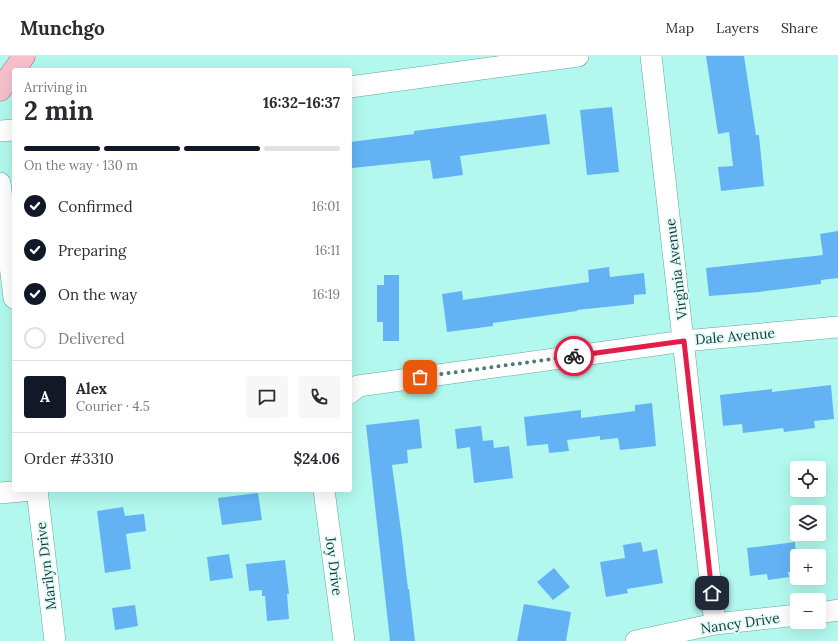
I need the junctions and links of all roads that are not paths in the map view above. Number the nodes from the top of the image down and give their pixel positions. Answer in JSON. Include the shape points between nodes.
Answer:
{"nodes":[{"id":1,"x":24,"y":56,"type":"edge"},
{"id":2,"x":578,"y":56,"type":"edge"},
{"id":3,"x":651,"y":56,"type":"edge"},
{"id":4,"x":16,"y":68,"type":"edge"},
{"id":5,"x":12,"y":73,"type":"edge"},
{"id":6,"x":352,"y":88,"type":"edge"},
{"id":7,"x":0,"y":90,"type":"edge"},
{"id":8,"x":12,"y":130,"type":"edge"},
{"id":9,"x":0,"y":131,"type":"edge"},
{"id":10,"x":0,"y":183,"type":"edge"},
{"id":11,"x":12,"y":282,"type":"edge"},
{"id":12,"x":838,"y":327,"type":"edge"},
{"id":13,"x":684,"y":341,"type":"junction"},
{"id":14,"x":352,"y":391,"type":"edge"},
{"id":15,"x":16,"y":492,"type":"edge"},
{"id":16,"x":37,"y":492,"type":"edge"},
{"id":17,"x":324,"y":492,"type":"edge"},
{"id":18,"x":0,"y":494,"type":"edge"},
{"id":19,"x":838,"y":610,"type":"edge"},
{"id":20,"x":826,"y":612,"type":"edge"},
{"id":21,"x":790,"y":616,"type":"edge"},
{"id":22,"x":715,"y":624,"type":"junction"},
{"id":23,"x":55,"y":641,"type":"edge"},
{"id":24,"x":344,"y":641,"type":"edge"},
{"id":25,"x":636,"y":641,"type":"edge"}],
"edges":[{"from":1,"to":4,"type":"main road"},
{"from":2,"to":6,"type":"street"},
{"from":3,"to":13,"type":"street","name":"Virginia Avenue"},
{"from":5,"to":7,"type":"main road"},
{"from":8,"to":9,"type":"street"},
{"from":10,"to":11,"type":"street"},
{"from":12,"to":13,"type":"street","name":"Dale Avenue"},
{"from":13,"to":14,"type":"street","name":"Dale Avenue","via":[[358,386]]},
{"from":13,"to":22,"type":"street","name":"Virginia Avenue"},
{"from":15,"to":18,"type":"street"},
{"from":16,"to":23,"type":"street","name":"Marilyn Drive"},
{"from":17,"to":24,"type":"street","name":"Joy Drive"},
{"from":19,"to":20,"type":"street"},
{"from":21,"to":22,"type":"street","name":"Nancy Drive"},
{"from":22,"to":25,"type":"street","name":"Nancy Drive"}]}
